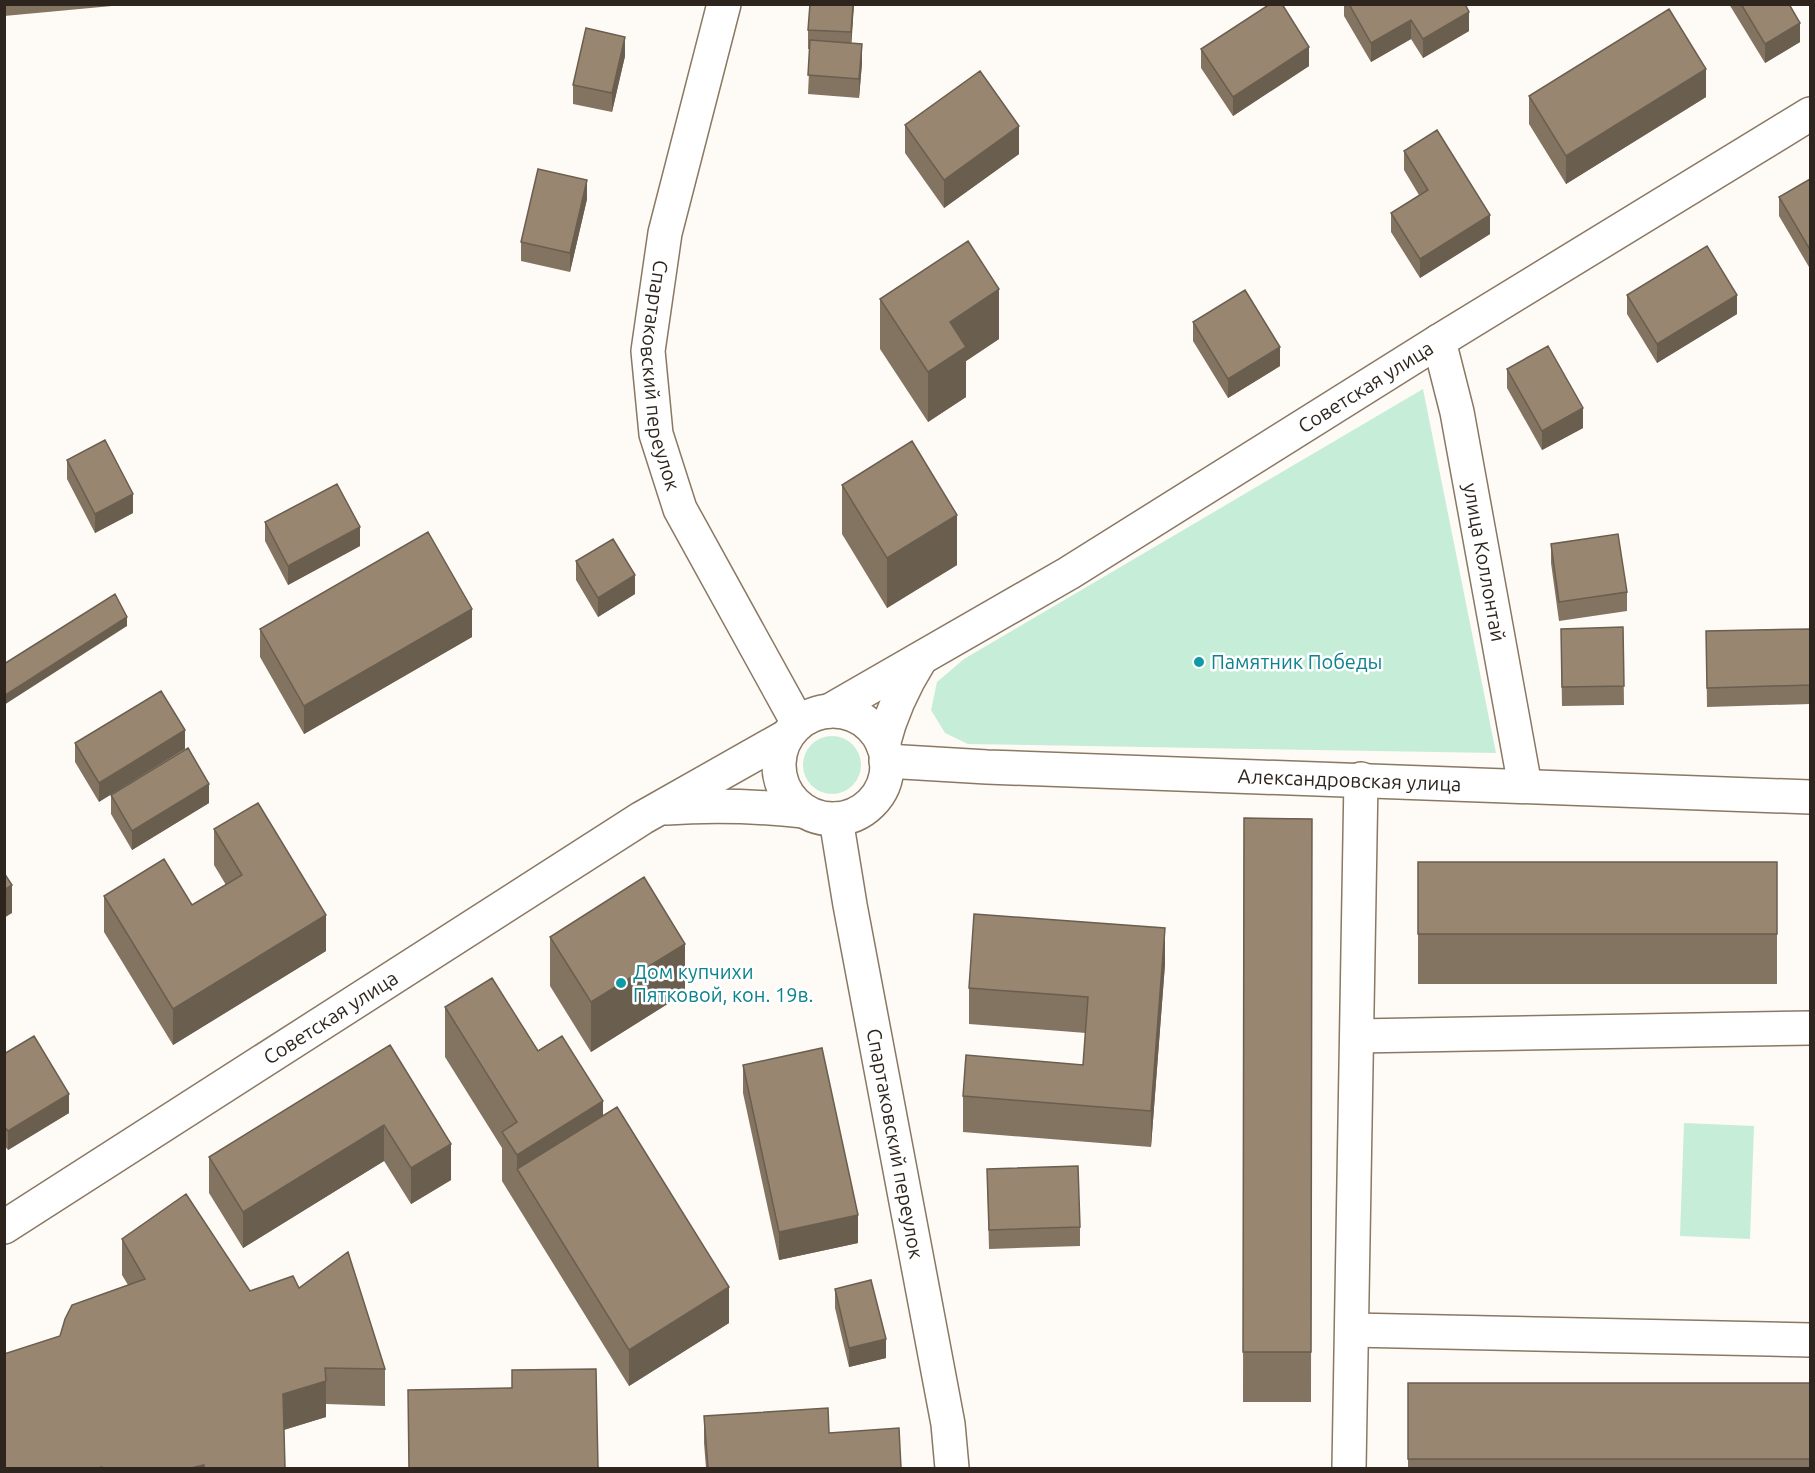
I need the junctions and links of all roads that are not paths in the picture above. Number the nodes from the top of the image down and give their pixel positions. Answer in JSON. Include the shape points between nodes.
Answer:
{"nodes":[{"id":1,"x":724,"y":4,"type":"edge"},
{"id":2,"x":1810,"y":114,"type":"edge"},
{"id":3,"x":1439,"y":340,"type":"junction"},
{"id":4,"x":920,"y":660,"type":"junction"},
{"id":5,"x":829,"y":711,"type":"junction"},
{"id":6,"x":793,"y":730,"type":"junction"},
{"id":7,"x":885,"y":753,"type":"junction"},
{"id":8,"x":1361,"y":779,"type":"junction"},
{"id":9,"x":1525,"y":786,"type":"junction"},
{"id":10,"x":1810,"y":797,"type":"edge"},
{"id":11,"x":658,"y":808,"type":"junction"},
{"id":12,"x":804,"y":811,"type":"junction"},
{"id":13,"x":836,"y":819,"type":"junction"},
{"id":14,"x":1810,"y":1029,"type":"edge"},
{"id":15,"x":1357,"y":1035,"type":"junction"},
{"id":16,"x":4,"y":1227,"type":"edge"},
{"id":17,"x":1352,"y":1330,"type":"junction"},
{"id":18,"x":1810,"y":1340,"type":"edge"},
{"id":19,"x":952,"y":1468,"type":"edge"},
{"id":20,"x":1349,"y":1468,"type":"edge"}],
"edges":[{"from":1,"to":6,"type":"main road","name":"Спартаковский переулок","via":[[665,233],[648,351],[656,434],[680,509]]},
{"from":2,"to":3,"type":"main road","name":"Советская улица"},
{"from":3,"to":4,"type":"main road","name":"Советская улица","via":[[1079,567]]},
{"from":3,"to":9,"type":"main road","name":"улица Коллонтай","via":[[1457,412]]},
{"from":4,"to":5,"type":"main road","name":"Советская улица"},
{"from":4,"to":7,"type":"main road","name":"Советская улица","via":[[891,715]]},
{"from":5,"to":6,"type":"main road","via":[[813,715]]},
{"from":5,"to":7,"type":"main road","via":[[846,712],[862,719],[874,730]]},
{"from":6,"to":11,"type":"main road","name":"Советская улица"},
{"from":6,"to":12,"type":"main road","via":[[780,752],[779,768],[782,785]]},
{"from":7,"to":8,"type":"main road","name":"Александровская улица","via":[[987,767]]},
{"from":7,"to":13,"type":"main road","via":[[885,778],[878,794],[853,815]]},
{"from":8,"to":9,"type":"main road","name":"Александровская улица"},
{"from":8,"to":15,"type":"main road"},
{"from":9,"to":10,"type":"main road","name":"Александровская улица"},
{"from":11,"to":12,"type":"main road","name":"Советская улица","via":[[755,806]]},
{"from":11,"to":16,"type":"main road","name":"Советская улица"},
{"from":12,"to":13,"type":"main road"},
{"from":13,"to":19,"type":"main road","name":"Спартаковский переулок","via":[[948,1424]]},
{"from":14,"to":15,"type":"main road"},
{"from":15,"to":17,"type":"main road"},
{"from":17,"to":18,"type":"main road"},
{"from":17,"to":20,"type":"main road"}]}
